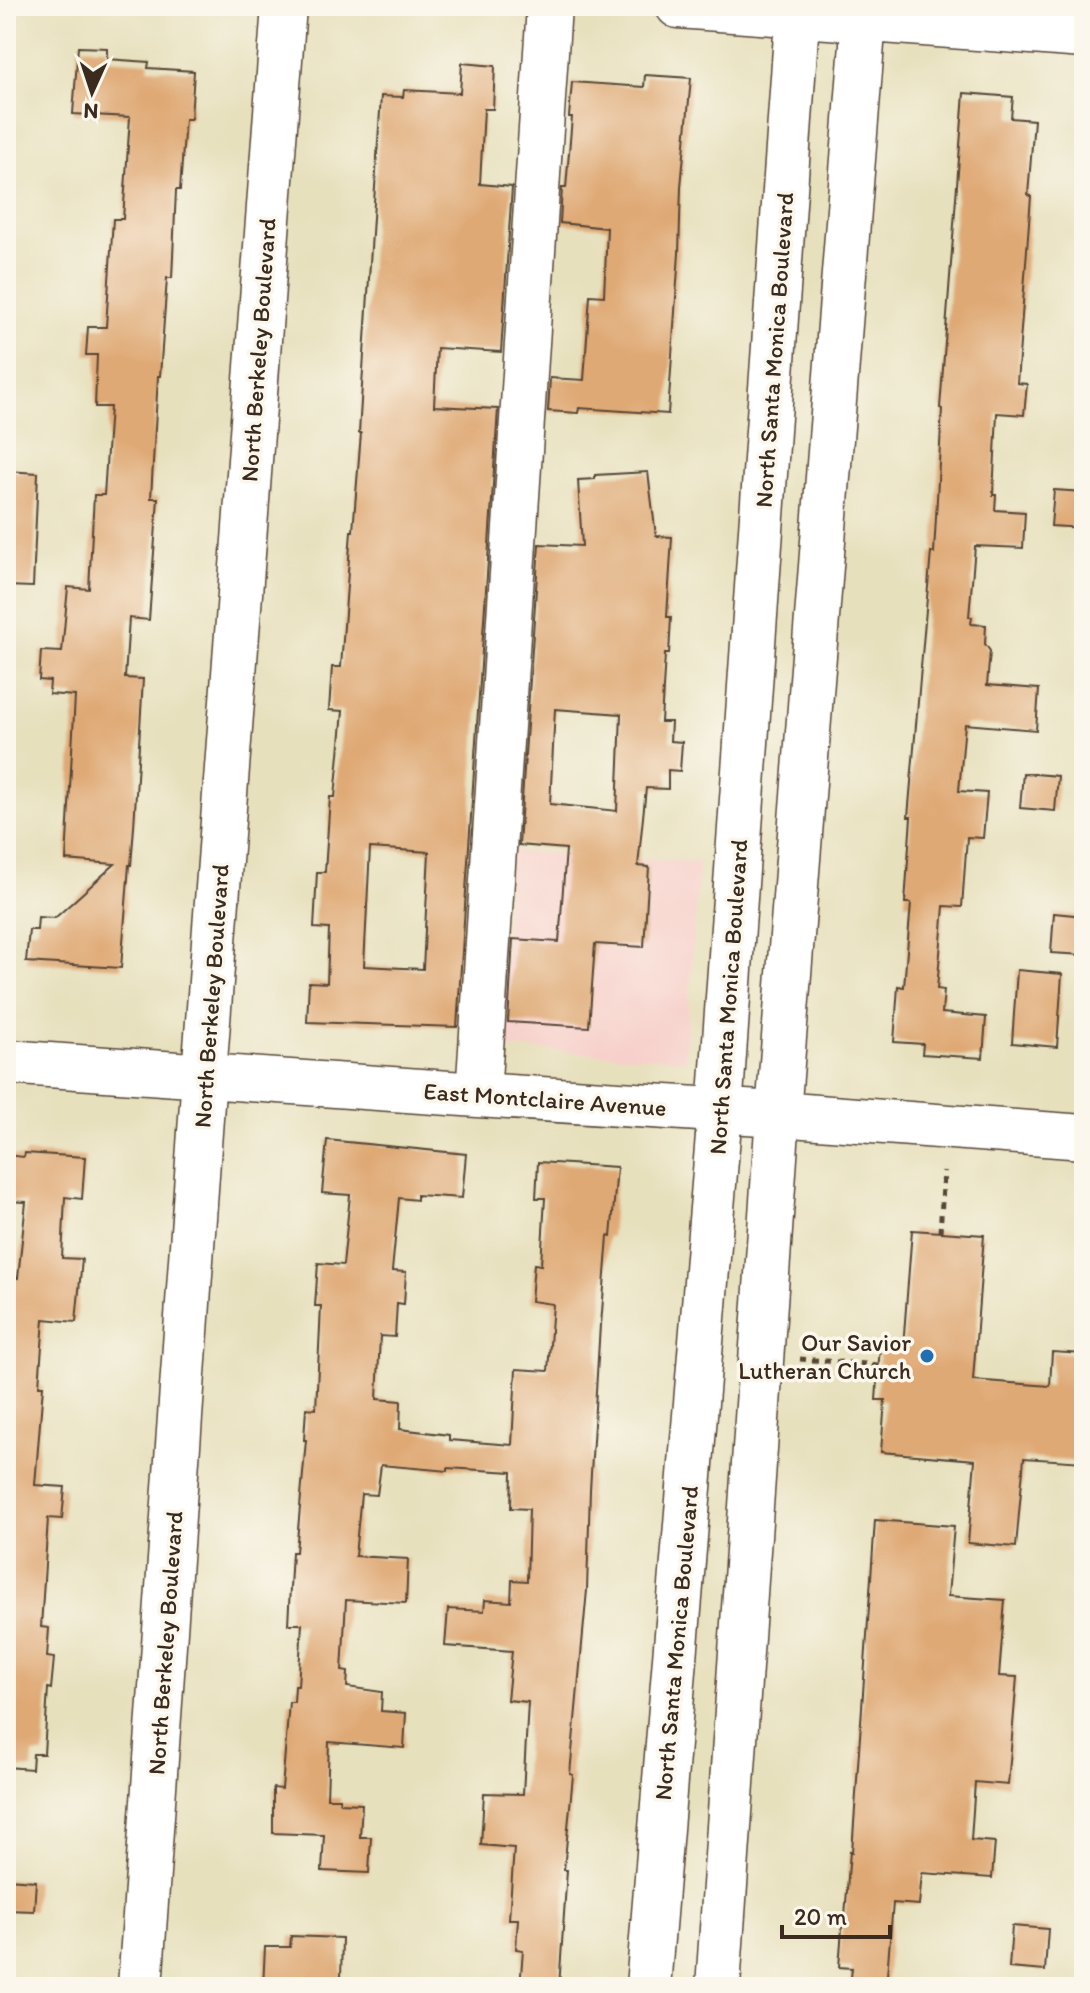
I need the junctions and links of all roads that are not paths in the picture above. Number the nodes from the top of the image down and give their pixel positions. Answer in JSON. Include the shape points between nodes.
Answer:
{"nodes":[{"id":1,"x":284,"y":6,"type":"edge"},
{"id":2,"x":549,"y":6,"type":"edge"},
{"id":3,"x":678,"y":6,"type":"edge"},
{"id":4,"x":798,"y":10,"type":"edge"},
{"id":5,"x":865,"y":12,"type":"edge"},
{"id":6,"x":1084,"y":36,"type":"edge"},
{"id":7,"x":6,"y":1062,"type":"edge"},
{"id":8,"x":204,"y":1075,"type":"junction"},
{"id":9,"x":478,"y":1095,"type":"junction"},
{"id":10,"x":720,"y":1111,"type":"junction"},
{"id":11,"x":778,"y":1114,"type":"junction"},
{"id":12,"x":1084,"y":1137,"type":"edge"},
{"id":13,"x":140,"y":1987,"type":"edge"},
{"id":14,"x":648,"y":1987,"type":"edge"},
{"id":15,"x":718,"y":1987,"type":"edge"}],
"edges":[{"from":1,"to":8,"type":"street","name":"North Berkeley Boulevard"},
{"from":2,"to":9,"type":"street"},
{"from":3,"to":4,"type":"street"},
{"from":4,"to":5,"type":"street"},
{"from":4,"to":10,"type":"street","name":"North Santa Monica Boulevard"},
{"from":5,"to":6,"type":"street"},
{"from":5,"to":11,"type":"street"},
{"from":7,"to":8,"type":"street","name":"East Montclaire Avenue"},
{"from":8,"to":9,"type":"street","name":"East Montclaire Avenue"},
{"from":8,"to":13,"type":"street","name":"North Berkeley Boulevard"},
{"from":9,"to":10,"type":"street","name":"East Montclaire Avenue"},
{"from":10,"to":11,"type":"street","name":"East Montclaire Avenue"},
{"from":10,"to":14,"type":"street","name":"North Santa Monica Boulevard"},
{"from":11,"to":12,"type":"street","name":"East Montclaire Avenue"},
{"from":11,"to":15,"type":"street"}]}
